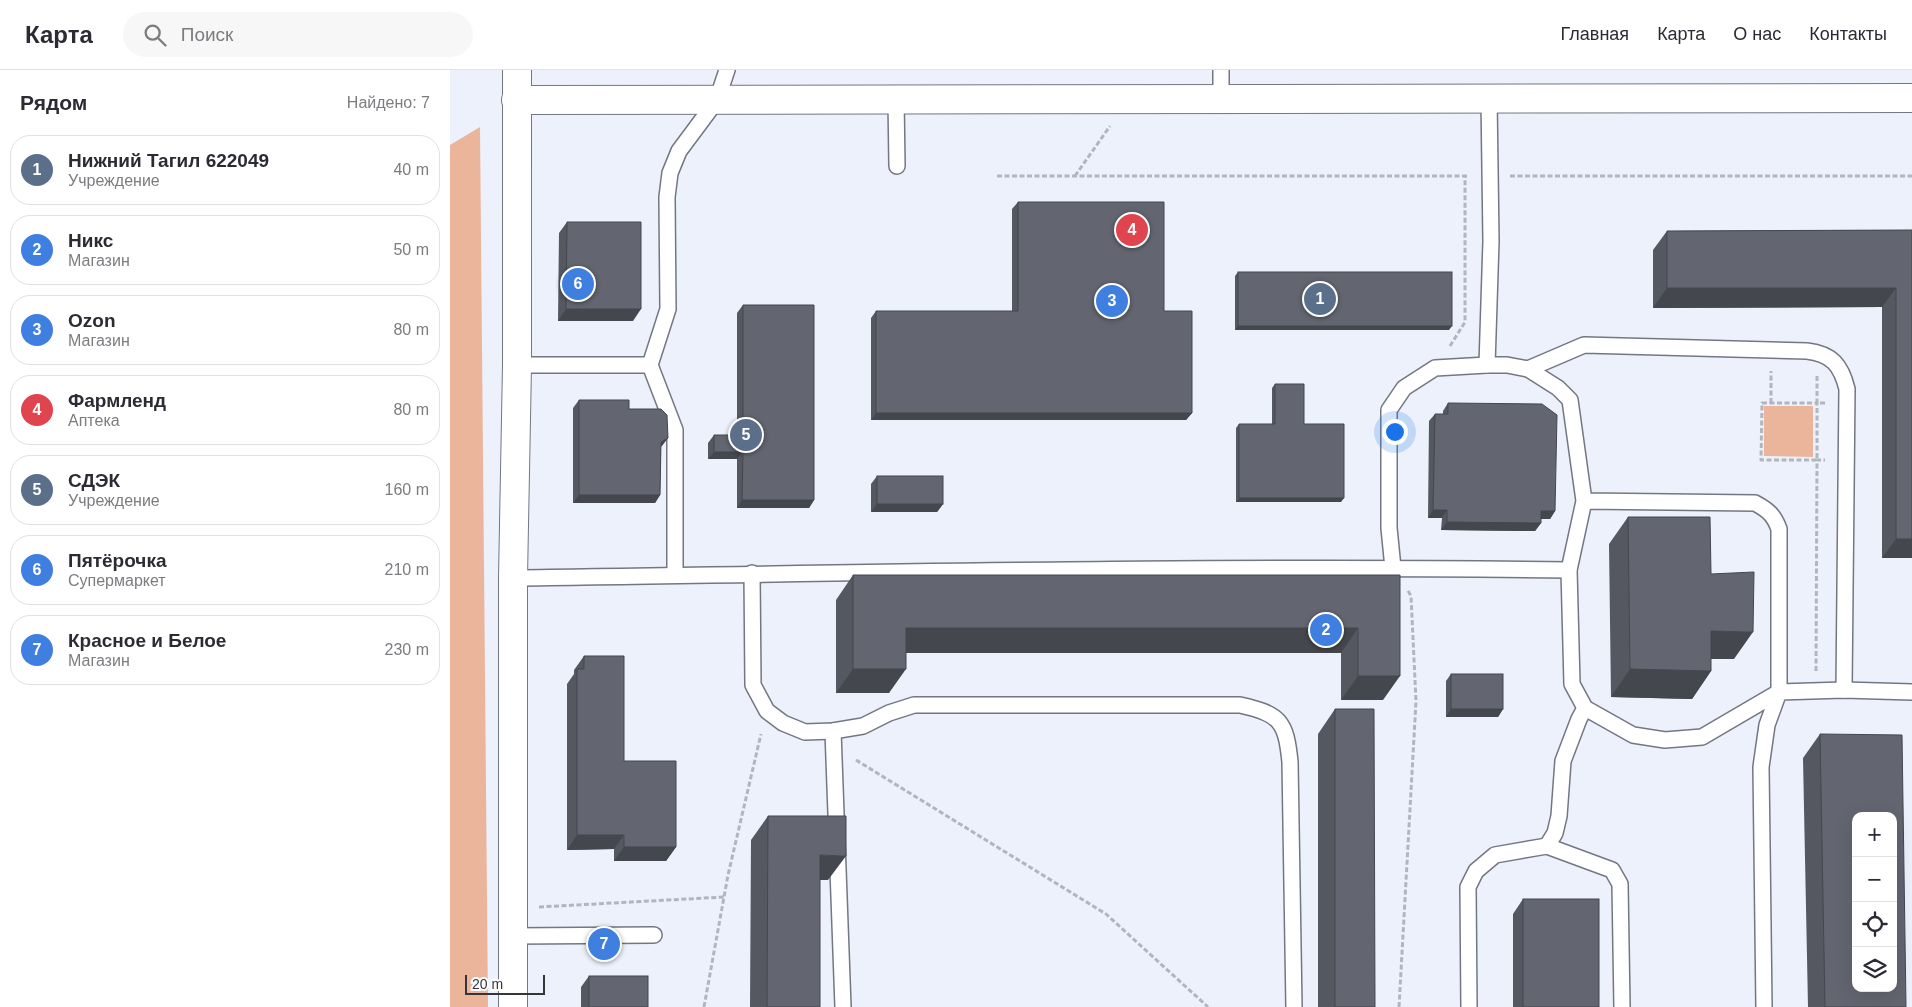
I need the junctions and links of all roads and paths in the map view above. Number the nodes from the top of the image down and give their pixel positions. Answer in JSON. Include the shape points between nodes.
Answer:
{"nodes":[{"id":1,"x":516,"y":70,"type":"edge"},
{"id":2,"x":727,"y":70,"type":"edge"},
{"id":3,"x":1221,"y":70,"type":"edge"},
{"id":4,"x":1489,"y":98,"type":"junction"},
{"id":5,"x":1912,"y":98,"type":"edge"},
{"id":6,"x":896,"y":99,"type":"junction"},
{"id":7,"x":1221,"y":99,"type":"junction"},
{"id":8,"x":516,"y":100,"type":"junction"},
{"id":9,"x":717,"y":100,"type":"junction"},
{"id":10,"x":897,"y":166,"type":"dead end"},
{"id":11,"x":997,"y":176,"type":"dead end"},
{"id":12,"x":1465,"y":176,"type":"junction"},
{"id":13,"x":1491,"y":176,"type":"junction"},
{"id":14,"x":1912,"y":176,"type":"edge"},
{"id":15,"x":1771,"y":350,"type":"junction"},
{"id":16,"x":1487,"y":364,"type":"junction"},
{"id":17,"x":517,"y":366,"type":"junction"},
{"id":18,"x":650,"y":366,"type":"junction"},
{"id":19,"x":1435,"y":368,"type":"junction"},
{"id":20,"x":1528,"y":369,"type":"junction"},
{"id":21,"x":1771,"y":403,"type":"junction"},
{"id":22,"x":1817,"y":460,"type":"junction"},
{"id":23,"x":1584,"y":502,"type":"junction"},
{"id":24,"x":1393,"y":568,"type":"junction"},
{"id":25,"x":1569,"y":570,"type":"junction"},
{"id":26,"x":675,"y":574,"type":"junction"},
{"id":27,"x":752,"y":574,"type":"junction"},
{"id":28,"x":513,"y":578,"type":"junction"},
{"id":29,"x":1844,"y":690,"type":"junction"},
{"id":30,"x":1816,"y":691,"type":"junction"},
{"id":31,"x":1779,"y":692,"type":"junction"},
{"id":32,"x":1912,"y":692,"type":"edge"},
{"id":33,"x":1586,"y":708,"type":"junction"},
{"id":34,"x":767,"y":711,"type":"junction"},
{"id":35,"x":834,"y":731,"type":"junction"},
{"id":36,"x":834,"y":747,"type":"junction"},
{"id":37,"x":1547,"y":846,"type":"junction"},
{"id":38,"x":724,"y":897,"type":"junction"},
{"id":39,"x":513,"y":909,"type":"junction"},
{"id":40,"x":654,"y":935,"type":"dead end"},
{"id":41,"x":513,"y":936,"type":"junction"},
{"id":42,"x":513,"y":1007,"type":"edge"},
{"id":43,"x":704,"y":1007,"type":"edge"},
{"id":44,"x":843,"y":1007,"type":"edge"},
{"id":45,"x":1208,"y":1007,"type":"edge"},
{"id":46,"x":1294,"y":1007,"type":"edge"},
{"id":47,"x":1399,"y":1007,"type":"edge"},
{"id":48,"x":1469,"y":1007,"type":"edge"},
{"id":49,"x":1622,"y":1007,"type":"edge"},
{"id":50,"x":1764,"y":1007,"type":"edge"}],
"edges":[{"from":1,"to":8,"type":"street"},
{"from":2,"to":9,"type":"lane"},
{"from":3,"to":7,"type":"lane"},
{"from":4,"to":5,"type":"street"},
{"from":4,"to":7,"type":"street"},
{"from":4,"to":13,"type":"lane"},
{"from":6,"to":7,"type":"street"},
{"from":6,"to":9,"type":"street"},
{"from":6,"to":10,"type":"lane"},
{"from":8,"to":9,"type":"street"},
{"from":8,"to":17,"type":"street"},
{"from":9,"to":18,"type":"lane","via":[[679,151],[670,173],[667,197],[668,309]]},
{"from":11,"to":12,"type":"path"},
{"from":12,"to":13,"type":"path"},
{"from":12,"to":19,"type":"path","via":[[1465,322]]},
{"from":13,"to":14,"type":"path"},
{"from":13,"to":16,"type":"lane"},
{"from":15,"to":20,"type":"lane","via":[[1584,345]]},
{"from":15,"to":21,"type":"path"},
{"from":15,"to":29,"type":"lane","via":[[1820,352],[1839,367],[1847,389]]},
{"from":16,"to":19,"type":"lane"},
{"from":16,"to":20,"type":"lane"},
{"from":17,"to":18,"type":"lane"},
{"from":17,"to":28,"type":"street"},
{"from":18,"to":26,"type":"lane","via":[[675,430]]},
{"from":19,"to":24,"type":"lane","via":[[1404,388],[1389,410],[1389,528]]},
{"from":20,"to":23,"type":"lane","via":[[1558,388],[1570,400]]},
{"from":21,"to":22,"type":"path","via":[[1817,404]]},
{"from":21,"to":22,"type":"path","via":[[1762,403],[1761,460]]},
{"from":22,"to":30,"type":"path"},
{"from":23,"to":25,"type":"lane"},
{"from":23,"to":31,"type":"lane","via":[[1755,503],[1775,517],[1779,529]]},
{"from":24,"to":25,"type":"lane"},
{"from":24,"to":27,"type":"lane"},
{"from":24,"to":47,"type":"path","via":[[1412,596],[1416,702]]},
{"from":25,"to":33,"type":"lane","via":[[1572,684]]},
{"from":26,"to":27,"type":"lane"},
{"from":26,"to":28,"type":"lane"},
{"from":27,"to":34,"type":"lane","via":[[753,685]]},
{"from":28,"to":39,"type":"street"},
{"from":29,"to":30,"type":"lane"},
{"from":29,"to":32,"type":"lane"},
{"from":30,"to":31,"type":"lane"},
{"from":31,"to":33,"type":"lane","via":[[1702,737],[1665,740],[1633,736]]},
{"from":31,"to":50,"type":"lane","via":[[1767,725],[1761,767]]},
{"from":33,"to":37,"type":"lane","via":[[1563,761],[1559,816],[1555,833]]},
{"from":34,"to":35,"type":"lane","via":[[783,723],[805,732]]},
{"from":34,"to":38,"type":"path"},
{"from":35,"to":36,"type":"lane"},
{"from":35,"to":46,"type":"lane","via":[[862,726],[914,705],[1240,705],[1261,710],[1277,720],[1287,737],[1289,754]]},
{"from":36,"to":44,"type":"lane"},
{"from":36,"to":45,"type":"path","via":[[1106,914]]},
{"from":37,"to":48,"type":"lane","via":[[1495,855],[1476,872],[1468,887]]},
{"from":37,"to":49,"type":"lane","via":[[1612,870],[1620,884]]},
{"from":38,"to":39,"type":"path"},
{"from":38,"to":43,"type":"path"},
{"from":39,"to":41,"type":"street"},
{"from":40,"to":41,"type":"lane"},
{"from":41,"to":42,"type":"street"}]}
